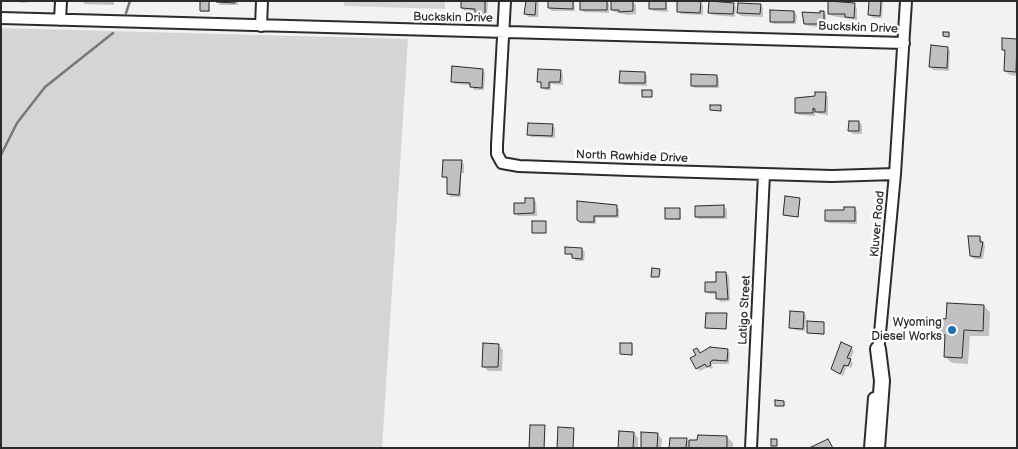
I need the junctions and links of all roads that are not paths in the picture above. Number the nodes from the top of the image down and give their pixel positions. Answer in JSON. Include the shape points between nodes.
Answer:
{"nodes":[{"id":1,"x":61,"y":1,"type":"edge"},
{"id":2,"x":262,"y":1,"type":"edge"},
{"id":3,"x":506,"y":1,"type":"edge"},
{"id":4,"x":906,"y":1,"type":"edge"},
{"id":5,"x":1,"y":18,"type":"edge"},
{"id":6,"x":60,"y":20,"type":"junction"},
{"id":7,"x":261,"y":26,"type":"junction"},
{"id":8,"x":503,"y":31,"type":"junction"},
{"id":9,"x":904,"y":43,"type":"junction"},
{"id":10,"x":764,"y":174,"type":"junction"},
{"id":11,"x":895,"y":174,"type":"junction"},
{"id":12,"x":878,"y":349,"type":"junction"},
{"id":13,"x":751,"y":448,"type":"edge"},
{"id":14,"x":870,"y":448,"type":"edge"},
{"id":15,"x":877,"y":448,"type":"edge"}],
"edges":[{"from":1,"to":6,"type":"street"},
{"from":2,"to":7,"type":"street"},
{"from":3,"to":8,"type":"street"},
{"from":4,"to":9,"type":"street","name":"Kluver Road"},
{"from":5,"to":6,"type":"street","name":"Buckskin Drive"},
{"from":6,"to":7,"type":"street","name":"Buckskin Drive"},
{"from":7,"to":8,"type":"street","name":"Buckskin Drive"},
{"from":8,"to":9,"type":"street","name":"Buckskin Drive"},
{"from":8,"to":10,"type":"street","name":"North Rawhide Drive","via":[[497,145],[502,163]]},
{"from":9,"to":11,"type":"street","name":"Kluver Road"},
{"from":10,"to":11,"type":"street","name":"North Rawhide Drive"},
{"from":10,"to":13,"type":"street","name":"Latigo Street"},
{"from":11,"to":12,"type":"street","name":"Kluver Road"},
{"from":12,"to":14,"type":"street","name":"Kluver Road"},
{"from":12,"to":15,"type":"street","via":[[882,381]]}]}
